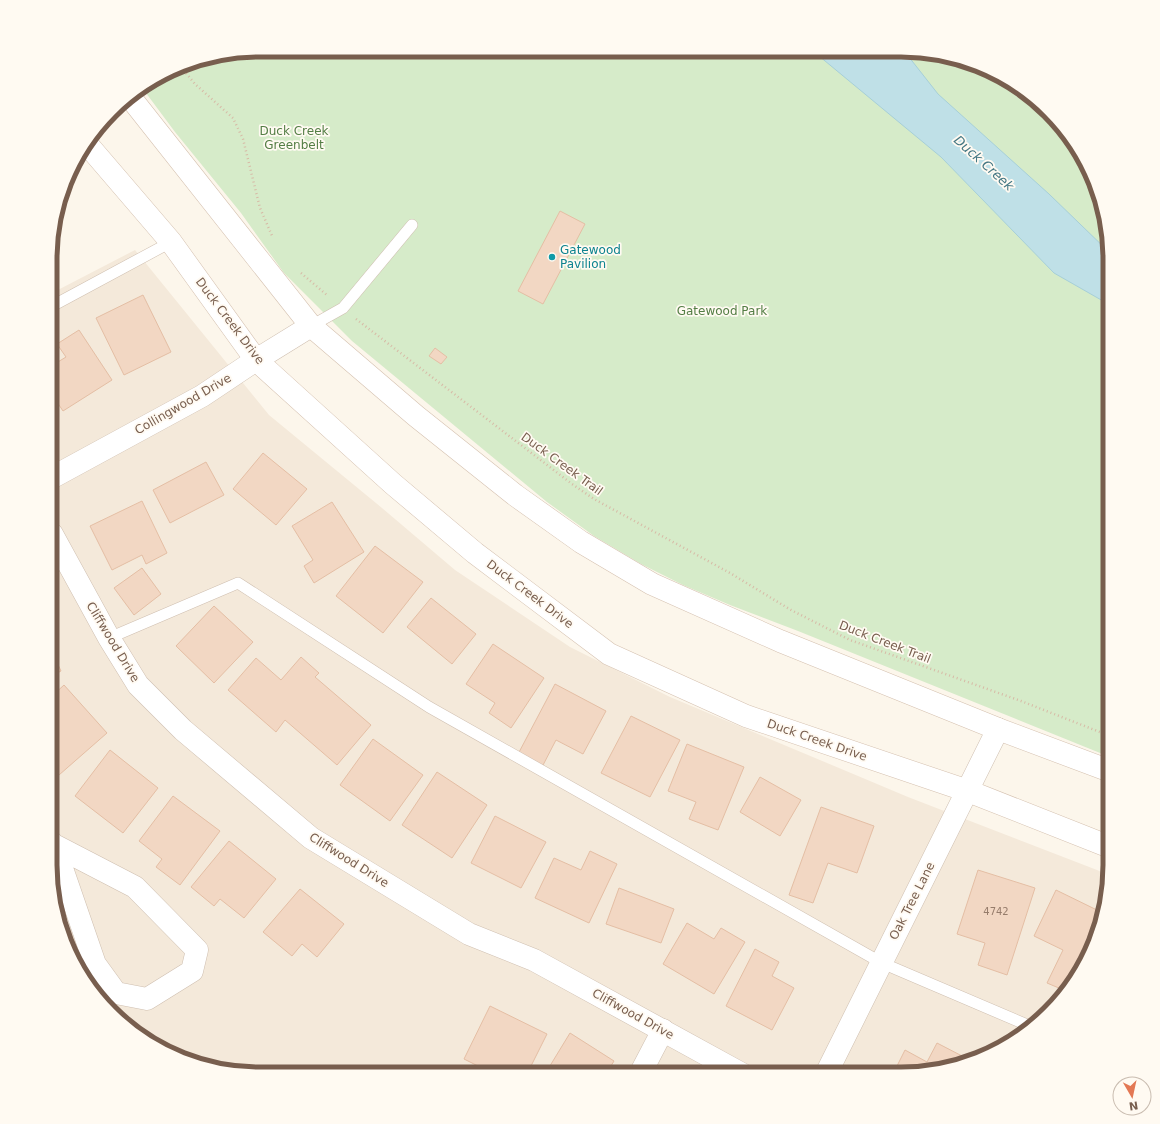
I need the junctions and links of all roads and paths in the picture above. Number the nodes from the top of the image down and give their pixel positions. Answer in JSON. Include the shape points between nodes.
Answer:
{"nodes":[{"id":1,"x":184,"y":71,"type":"edge"},
{"id":2,"x":133,"y":101,"type":"edge"},
{"id":3,"x":90,"y":148,"type":"edge"},
{"id":4,"x":412,"y":225,"type":"dead end"},
{"id":5,"x":275,"y":241,"type":"dead end"},
{"id":6,"x":171,"y":242,"type":"junction"},
{"id":7,"x":300,"y":272,"type":"dead end"},
{"id":8,"x":57,"y":303,"type":"edge"},
{"id":9,"x":343,"y":308,"type":"junction"},
{"id":10,"x":311,"y":326,"type":"junction"},
{"id":11,"x":256,"y":360,"type":"junction"},
{"id":12,"x":57,"y":474,"type":"edge"},
{"id":13,"x":57,"y":543,"type":"edge"},
{"id":14,"x":109,"y":638,"type":"junction"},
{"id":15,"x":998,"y":729,"type":"junction"},
{"id":16,"x":1103,"y":733,"type":"edge"},
{"id":17,"x":1103,"y":767,"type":"edge"},
{"id":18,"x":968,"y":791,"type":"junction"},
{"id":19,"x":1103,"y":844,"type":"edge"},
{"id":20,"x":57,"y":846,"type":"edge"},
{"id":21,"x":57,"y":857,"type":"edge"},
{"id":22,"x":882,"y":963,"type":"junction"},
{"id":23,"x":1025,"y":1024,"type":"edge"},
{"id":24,"x":662,"y":1030,"type":"junction"},
{"id":25,"x":644,"y":1067,"type":"edge"},
{"id":26,"x":729,"y":1067,"type":"edge"},
{"id":27,"x":830,"y":1067,"type":"edge"}],
"edges":[{"from":1,"to":5,"type":"path","via":[[233,118],[243,139],[260,208]]},
{"from":2,"to":10,"type":"main road"},
{"from":3,"to":6,"type":"main road","name":"Duck Creek Drive"},
{"from":4,"to":9,"type":"lane"},
{"from":6,"to":8,"type":"lane"},
{"from":6,"to":11,"type":"main road","name":"Duck Creek Drive"},
{"from":7,"to":9,"type":"path","name":"Duck Creek Trail"},
{"from":9,"to":10,"type":"lane"},
{"from":9,"to":16,"type":"path","name":"Duck Creek Trail","via":[[594,499],[730,573],[791,610],[850,640]]},
{"from":10,"to":11,"type":"main road","name":"Collingwood Drive"},
{"from":10,"to":15,"type":"main road","via":[[416,416],[515,495],[581,542],[652,584],[780,641]]},
{"from":11,"to":12,"type":"main road","name":"Collingwood Drive","via":[[202,396]]},
{"from":11,"to":18,"type":"main road","name":"Duck Creek Drive","via":[[405,494],[475,553],[609,654],[746,716]]},
{"from":13,"to":14,"type":"main road","name":"Cliffwood Drive"},
{"from":14,"to":22,"type":"lane","via":[[238,583],[429,707]]},
{"from":14,"to":24,"type":"main road","name":"Cliffwood Drive","via":[[138,685],[183,730],[310,838],[469,934],[534,960]]},
{"from":15,"to":17,"type":"main road"},
{"from":15,"to":18,"type":"main road","name":"Oak Tree Lane"},
{"from":18,"to":19,"type":"main road","name":"Duck Creek Drive"},
{"from":18,"to":22,"type":"main road","name":"Oak Tree Lane"},
{"from":20,"to":21,"type":"main road","via":[[135,887],[197,950],[192,971],[147,999],[116,993],[95,964]]},
{"from":22,"to":23,"type":"lane"},
{"from":22,"to":27,"type":"main road","name":"Oak Tree Lane"},
{"from":24,"to":25,"type":"main road"},
{"from":24,"to":26,"type":"main road","name":"Cliffwood Drive"}]}
